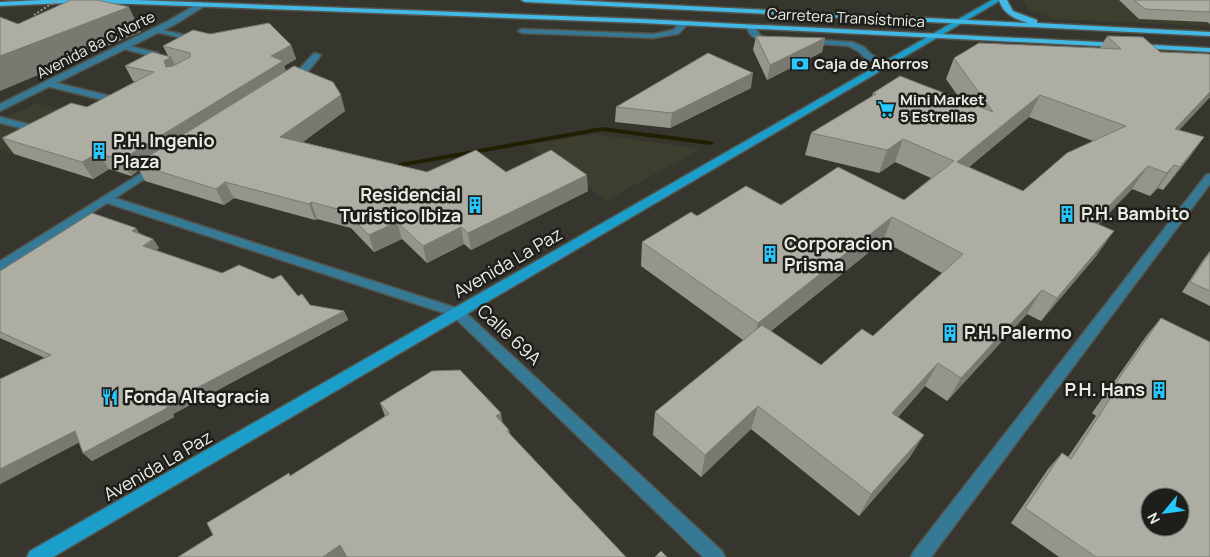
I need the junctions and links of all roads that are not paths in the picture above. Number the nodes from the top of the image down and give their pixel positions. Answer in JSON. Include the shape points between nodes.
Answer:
{"nodes":[{"id":1,"x":525,"y":0,"type":"edge"},
{"id":2,"x":997,"y":0,"type":"edge"},
{"id":3,"x":1003,"y":0,"type":"edge"},
{"id":4,"x":0,"y":4,"type":"edge"},
{"id":5,"x":202,"y":5,"type":"junction"},
{"id":6,"x":686,"y":23,"type":"junction"},
{"id":7,"x":956,"y":23,"type":"junction"},
{"id":8,"x":750,"y":26,"type":"junction"},
{"id":9,"x":1071,"y":29,"type":"junction"},
{"id":10,"x":156,"y":30,"type":"junction"},
{"id":11,"x":522,"y":31,"type":"dead end"},
{"id":12,"x":1210,"y":34,"type":"edge"},
{"id":13,"x":936,"y":36,"type":"junction"},
{"id":14,"x":783,"y":40,"type":"edge"},
{"id":15,"x":802,"y":41,"type":"edge"},
{"id":16,"x":212,"y":42,"type":"edge"},
{"id":17,"x":124,"y":46,"type":"junction"},
{"id":18,"x":1210,"y":50,"type":"edge"},
{"id":19,"x":316,"y":55,"type":"dead end"},
{"id":20,"x":168,"y":64,"type":"edge"},
{"id":21,"x":886,"y":64,"type":"junction"},
{"id":22,"x":49,"y":84,"type":"junction"},
{"id":23,"x":281,"y":87,"type":"edge"},
{"id":24,"x":111,"y":99,"type":"edge"},
{"id":25,"x":0,"y":108,"type":"edge"},
{"id":26,"x":0,"y":120,"type":"edge"},
{"id":27,"x":44,"y":130,"type":"edge"},
{"id":28,"x":164,"y":162,"type":"edge"},
{"id":29,"x":1210,"y":177,"type":"edge"},
{"id":30,"x":106,"y":199,"type":"junction"},
{"id":31,"x":0,"y":267,"type":"edge"},
{"id":32,"x":458,"y":313,"type":"junction"},
{"id":33,"x":36,"y":557,"type":"edge"},
{"id":34,"x":716,"y":557,"type":"edge"},
{"id":35,"x":920,"y":557,"type":"edge"}],
"edges":[{"from":1,"to":7,"type":"main road","name":"Carretera Transístmica"},
{"from":2,"to":7,"type":"main road","name":"Avenida La Paz"},
{"from":3,"to":9,"type":"main road","via":[[1006,9],[1020,18]]},
{"from":4,"to":5,"type":"main road","name":"Carretera Transístmica","via":[[67,0]]},
{"from":5,"to":6,"type":"main road","name":"Carretera Transístmica"},
{"from":5,"to":10,"type":"street","name":"Avenida 8a C Norte"},
{"from":6,"to":8,"type":"main road","name":"Carretera Transístmica"},
{"from":6,"to":11,"type":"street","via":[[675,32],[654,36]]},
{"from":7,"to":9,"type":"main road","name":"Carretera Transístmica"},
{"from":7,"to":13,"type":"main road","name":"Avenida La Paz"},
{"from":8,"to":13,"type":"main road","name":"Carretera Transístmica"},
{"from":8,"to":14,"type":"street","via":[[757,38]]},
{"from":9,"to":12,"type":"main road","name":"Carretera Transístmica"},
{"from":10,"to":16,"type":"street"},
{"from":10,"to":17,"type":"street","name":"Avenida 8a C Norte"},
{"from":13,"to":18,"type":"main road","name":"Carretera Transístmica"},
{"from":13,"to":21,"type":"main road","name":"Avenida La Paz"},
{"from":15,"to":21,"type":"street","via":[[849,44]]},
{"from":17,"to":20,"type":"street","via":[[155,54],[152,60]]},
{"from":17,"to":22,"type":"street","name":"Avenida 8a C Norte"},
{"from":19,"to":23,"type":"street","via":[[298,76]]},
{"from":21,"to":32,"type":"main road","name":"Avenida La Paz"},
{"from":22,"to":24,"type":"street"},
{"from":22,"to":25,"type":"street","name":"Avenida 8a C Norte"},
{"from":26,"to":27,"type":"street"},
{"from":28,"to":30,"type":"street"},
{"from":29,"to":35,"type":"street"},
{"from":30,"to":31,"type":"street"},
{"from":30,"to":32,"type":"street","name":"Calle 69A"},
{"from":32,"to":33,"type":"main road","name":"Avenida La Paz"},
{"from":32,"to":34,"type":"street","name":"Calle 69A"}]}
